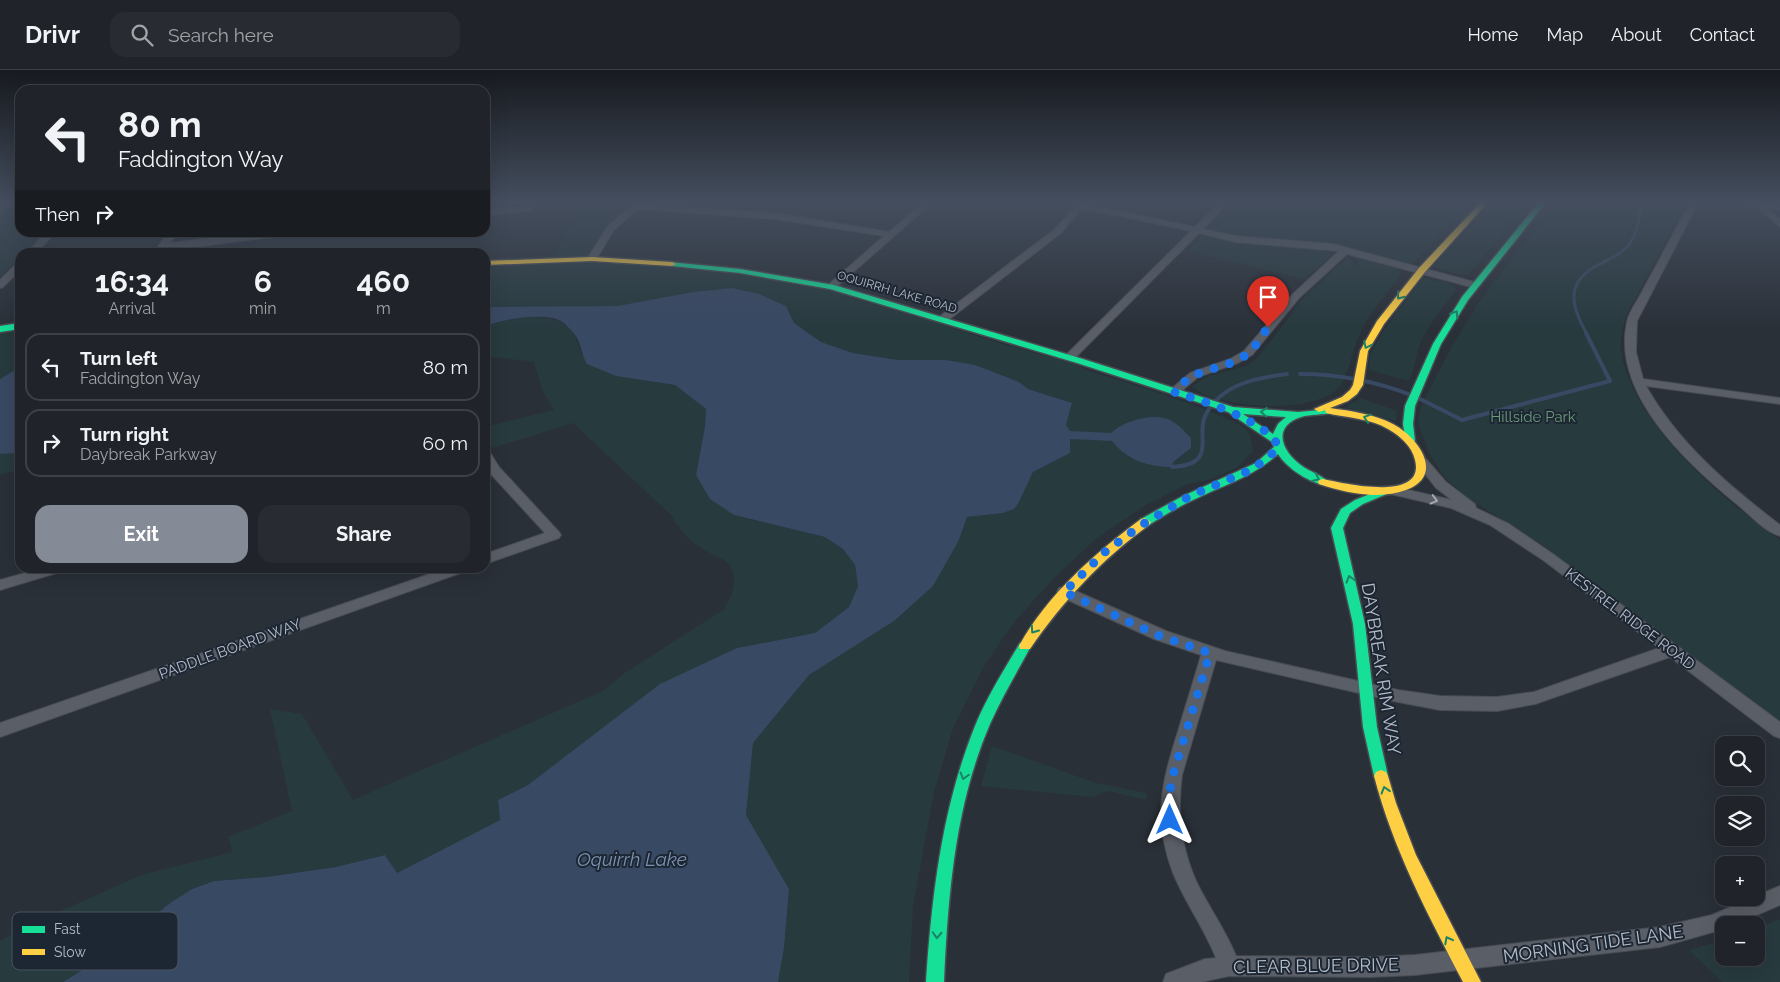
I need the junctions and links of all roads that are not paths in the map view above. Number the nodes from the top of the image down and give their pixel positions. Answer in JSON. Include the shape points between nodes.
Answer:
{"nodes":[{"id":1,"x":206,"y":244,"type":"edge"},
{"id":2,"x":601,"y":244,"type":"edge"},
{"id":3,"x":882,"y":244,"type":"edge"},
{"id":4,"x":1042,"y":244,"type":"edge"},
{"id":5,"x":1186,"y":244,"type":"edge"},
{"id":6,"x":1299,"y":244,"type":"edge"},
{"id":7,"x":1447,"y":244,"type":"edge"},
{"id":8,"x":1510,"y":244,"type":"edge"},
{"id":9,"x":1673,"y":244,"type":"edge"},
{"id":10,"x":175,"y":248,"type":"edge"},
{"id":11,"x":1346,"y":250,"type":"junction"},
{"id":12,"x":592,"y":259,"type":"junction"},
{"id":13,"x":490,"y":263,"type":"edge"},
{"id":14,"x":15,"y":270,"type":"edge"},
{"id":15,"x":1422,"y":270,"type":"junction"},
{"id":16,"x":0,"y":285,"type":"edge"},
{"id":17,"x":1476,"y":285,"type":"junction"},
{"id":18,"x":831,"y":287,"type":"junction"},
{"id":19,"x":943,"y":319,"type":"junction"},
{"id":20,"x":15,"y":327,"type":"edge"},
{"id":21,"x":0,"y":329,"type":"edge"},
{"id":22,"x":1069,"y":358,"type":"junction"},
{"id":23,"x":1639,"y":382,"type":"junction"},
{"id":24,"x":1174,"y":392,"type":"junction"},
{"id":25,"x":1780,"y":401,"type":"edge"},
{"id":26,"x":1231,"y":410,"type":"junction"},
{"id":27,"x":1312,"y":412,"type":"junction"},
{"id":28,"x":1298,"y":415,"type":"junction"},
{"id":29,"x":1410,"y":441,"type":"junction"},
{"id":30,"x":1278,"y":445,"type":"junction"},
{"id":31,"x":490,"y":462,"type":"edge"},
{"id":32,"x":1422,"y":462,"type":"junction"},
{"id":33,"x":1388,"y":490,"type":"junction"},
{"id":34,"x":1476,"y":513,"type":"junction"},
{"id":35,"x":1780,"y":532,"type":"edge"},
{"id":36,"x":490,"y":557,"type":"edge"},
{"id":37,"x":41,"y":573,"type":"edge"},
{"id":38,"x":447,"y":573,"type":"edge"},
{"id":39,"x":0,"y":585,"type":"edge"},
{"id":40,"x":1064,"y":592,"type":"junction"},
{"id":41,"x":1672,"y":650,"type":"junction"},
{"id":42,"x":1210,"y":653,"type":"junction"},
{"id":43,"x":1365,"y":689,"type":"junction"},
{"id":44,"x":0,"y":730,"type":"edge"},
{"id":45,"x":1780,"y":731,"type":"edge"},
{"id":46,"x":1780,"y":895,"type":"edge"},
{"id":47,"x":1460,"y":960,"type":"junction"},
{"id":48,"x":1229,"y":966,"type":"junction"},
{"id":49,"x":935,"y":982,"type":"edge"},
{"id":50,"x":1174,"y":982,"type":"edge"},
{"id":51,"x":1472,"y":982,"type":"edge"}],
"edges":[{"from":1,"to":10,"type":"street"},
{"from":2,"to":12,"type":"street"},
{"from":3,"to":18,"type":"street"},
{"from":4,"to":19,"type":"street"},
{"from":5,"to":22,"type":"street"},
{"from":6,"to":11,"type":"street"},
{"from":7,"to":15,"type":"main road"},
{"from":8,"to":17,"type":"main road"},
{"from":9,"to":23,"type":"street","via":[[1632,321],[1630,352]]},
{"from":11,"to":15,"type":"street"},
{"from":11,"to":24,"type":"street","via":[[1290,302],[1248,352],[1234,361],[1194,375]]},
{"from":12,"to":13,"type":"main road","name":"OQUIRRH LAKE ROAD"},
{"from":12,"to":18,"type":"main road","name":"OQUIRRH LAKE ROAD","via":[[712,267]]},
{"from":14,"to":16,"type":"street"},
{"from":15,"to":17,"type":"street"},
{"from":15,"to":27,"type":"main road","one_way":true,"via":[[1393,305],[1364,351],[1356,389],[1345,399]]},
{"from":29,"to":17,"type":"main road","one_way":true,"via":[[1408,413],[1418,385],[1446,328]]},
{"from":18,"to":19,"type":"main road","name":"OQUIRRH LAKE ROAD"},
{"from":19,"to":22,"type":"main road","name":"OQUIRRH LAKE ROAD"},
{"from":20,"to":21,"type":"main road"},
{"from":22,"to":24,"type":"main road","name":"OQUIRRH LAKE ROAD"},
{"from":23,"to":25,"type":"street"},
{"from":23,"to":35,"type":"street","via":[[1664,423],[1692,456]]},
{"from":24,"to":26,"type":"main road","name":"OQUIRRH LAKE ROAD"},
{"from":28,"to":26,"type":"main road","name":"OQUIRRH LAKE ROAD","one_way":true},
{"from":26,"to":30,"type":"main road","name":"OQUIRRH LAKE ROAD"},
{"from":27,"to":28,"type":"main road"},
{"from":29,"to":27,"type":"main road","one_way":true,"via":[[1391,428],[1367,418],[1341,412]]},
{"from":28,"to":30,"type":"main road","via":[[1279,428]]},
{"from":29,"to":32,"type":"main road"},
{"from":30,"to":33,"type":"main road","name":"OQUIRRH LAKE ROAD","one_way":true,"via":[[1291,463],[1327,483],[1356,490]]},
{"from":30,"to":40,"type":"main road","via":[[1253,469],[1182,500],[1140,526],[1105,552]]},
{"from":31,"to":36,"type":"street","via":[[554,535]]},
{"from":32,"to":33,"type":"main road","name":"DAYBREAK RIM WAY","via":[[1415,480]]},
{"from":32,"to":34,"type":"street","name":"KESTREL RIDGE ROAD","via":[[1441,485]]},
{"from":33,"to":34,"type":"street","name":"KESTREL RIDGE ROAD","one_way":true},
{"from":43,"to":33,"type":"main road","name":"DAYBREAK RIM WAY","one_way":true,"via":[[1359,624],[1337,528],[1345,511]]},
{"from":34,"to":41,"type":"street","name":"KESTREL RIDGE ROAD","via":[[1548,557]]},
{"from":37,"to":39,"type":"street"},
{"from":38,"to":44,"type":"street","name":"PADDLE BOARD WAY"},
{"from":40,"to":42,"type":"street","via":[[1160,636]]},
{"from":40,"to":49,"type":"main road","one_way":true,"via":[[1040,621],[1008,670],[968,761],[942,878]]},
{"from":41,"to":43,"type":"street","via":[[1548,694],[1518,701],[1475,705],[1440,703]]},
{"from":41,"to":45,"type":"street","name":"KESTREL RIDGE ROAD"},
{"from":42,"to":43,"type":"street"},
{"from":42,"to":48,"type":"street","via":[[1173,775],[1170,820],[1180,865]]},
{"from":47,"to":43,"type":"main road","name":"DAYBREAK RIM WAY","one_way":true,"via":[[1426,895],[1393,816],[1375,753]]},
{"from":46,"to":47,"type":"street","name":"MORNING TIDE LANE","via":[[1687,932]]},
{"from":47,"to":48,"type":"street","name":"CLEAR BLUE DRIVE","via":[[1371,968]]},
{"from":47,"to":51,"type":"main road","name":"DAYBREAK RIM WAY"},
{"from":48,"to":50,"type":"street","name":"CLEAR BLUE DRIVE","via":[[1205,970]]}]}
